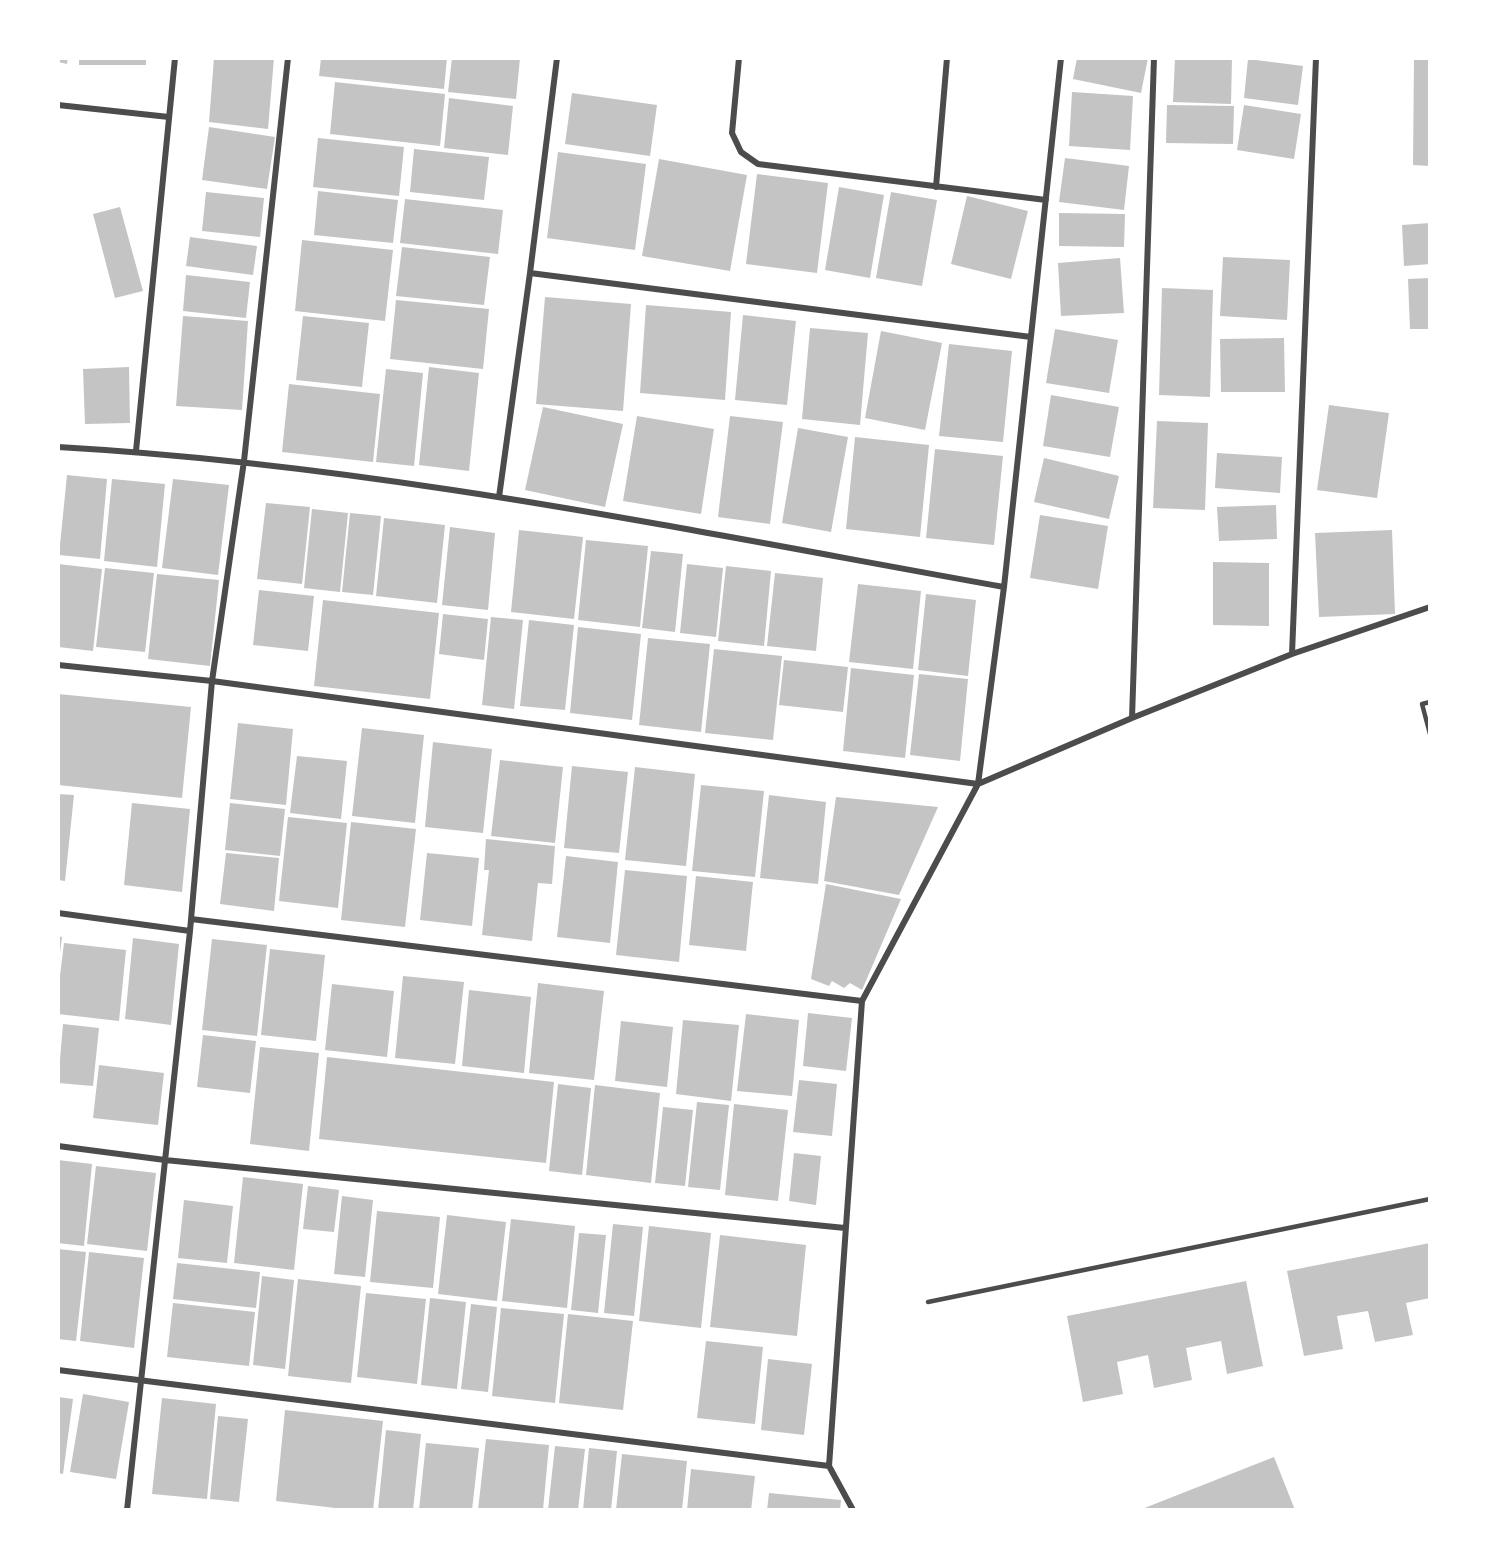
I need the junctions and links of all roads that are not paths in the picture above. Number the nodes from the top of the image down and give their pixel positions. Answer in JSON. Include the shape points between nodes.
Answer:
{"nodes":[{"id":1,"x":175,"y":58,"type":"edge"},
{"id":2,"x":288,"y":58,"type":"edge"},
{"id":3,"x":557,"y":58,"type":"edge"},
{"id":4,"x":739,"y":58,"type":"edge"},
{"id":5,"x":947,"y":58,"type":"edge"},
{"id":6,"x":1061,"y":58,"type":"edge"},
{"id":7,"x":1154,"y":58,"type":"edge"},
{"id":8,"x":1316,"y":58,"type":"edge"},
{"id":9,"x":58,"y":105,"type":"edge"},
{"id":10,"x":169,"y":117,"type":"junction"},
{"id":11,"x":936,"y":187,"type":"junction"},
{"id":12,"x":1046,"y":200,"type":"junction"},
{"id":13,"x":530,"y":273,"type":"junction"},
{"id":14,"x":1031,"y":337,"type":"junction"},
{"id":15,"x":58,"y":447,"type":"edge"},
{"id":16,"x":136,"y":451,"type":"junction"},
{"id":17,"x":244,"y":461,"type":"junction"},
{"id":18,"x":499,"y":497,"type":"junction"},
{"id":19,"x":1004,"y":587,"type":"junction"},
{"id":20,"x":1430,"y":607,"type":"edge"},
{"id":21,"x":1292,"y":654,"type":"junction"},
{"id":22,"x":58,"y":665,"type":"edge"},
{"id":23,"x":213,"y":681,"type":"junction"},
{"id":24,"x":1430,"y":702,"type":"edge"},
{"id":25,"x":1132,"y":718,"type":"junction"},
{"id":26,"x":1430,"y":734,"type":"edge"},
{"id":27,"x":978,"y":784,"type":"junction"},
{"id":28,"x":58,"y":913,"type":"edge"},
{"id":29,"x":191,"y":919,"type":"junction"},
{"id":30,"x":190,"y":931,"type":"junction"},
{"id":31,"x":862,"y":1001,"type":"junction"},
{"id":32,"x":58,"y":1146,"type":"edge"},
{"id":33,"x":165,"y":1160,"type":"junction"},
{"id":34,"x":1430,"y":1199,"type":"edge"},
{"id":35,"x":845,"y":1228,"type":"junction"},
{"id":36,"x":928,"y":1302,"type":"dead end"},
{"id":37,"x":58,"y":1370,"type":"edge"},
{"id":38,"x":141,"y":1381,"type":"junction"},
{"id":39,"x":829,"y":1466,"type":"junction"},
{"id":40,"x":127,"y":1509,"type":"edge"},
{"id":41,"x":854,"y":1509,"type":"edge"}],
"edges":[{"from":1,"to":10,"type":"street"},
{"from":2,"to":17,"type":"street"},
{"from":3,"to":13,"type":"street"},
{"from":4,"to":11,"type":"street","via":[[732,133],[741,152],[758,164]]},
{"from":5,"to":11,"type":"street"},
{"from":6,"to":12,"type":"street"},
{"from":7,"to":25,"type":"street"},
{"from":8,"to":21,"type":"street"},
{"from":9,"to":10,"type":"street"},
{"from":10,"to":16,"type":"street"},
{"from":11,"to":12,"type":"street"},
{"from":12,"to":14,"type":"street"},
{"from":13,"to":14,"type":"street"},
{"from":13,"to":18,"type":"street"},
{"from":14,"to":19,"type":"street"},
{"from":15,"to":16,"type":"street"},
{"from":16,"to":17,"type":"street"},
{"from":17,"to":18,"type":"street"},
{"from":17,"to":23,"type":"street"},
{"from":18,"to":19,"type":"street"},
{"from":19,"to":27,"type":"street"},
{"from":20,"to":21,"type":"street"},
{"from":21,"to":25,"type":"street"},
{"from":22,"to":23,"type":"street"},
{"from":23,"to":27,"type":"street"},
{"from":23,"to":29,"type":"street"},
{"from":24,"to":26,"type":"lane","via":[[1422,704]]},
{"from":25,"to":27,"type":"street"},
{"from":27,"to":31,"type":"street"},
{"from":28,"to":30,"type":"street"},
{"from":29,"to":30,"type":"street"},
{"from":29,"to":31,"type":"street"},
{"from":30,"to":33,"type":"street"},
{"from":31,"to":35,"type":"street"},
{"from":32,"to":33,"type":"street"},
{"from":33,"to":35,"type":"street"},
{"from":33,"to":38,"type":"street"},
{"from":34,"to":36,"type":"lane"},
{"from":35,"to":39,"type":"street"},
{"from":37,"to":38,"type":"street"},
{"from":38,"to":39,"type":"street"},
{"from":38,"to":40,"type":"street"},
{"from":39,"to":41,"type":"street"}]}
